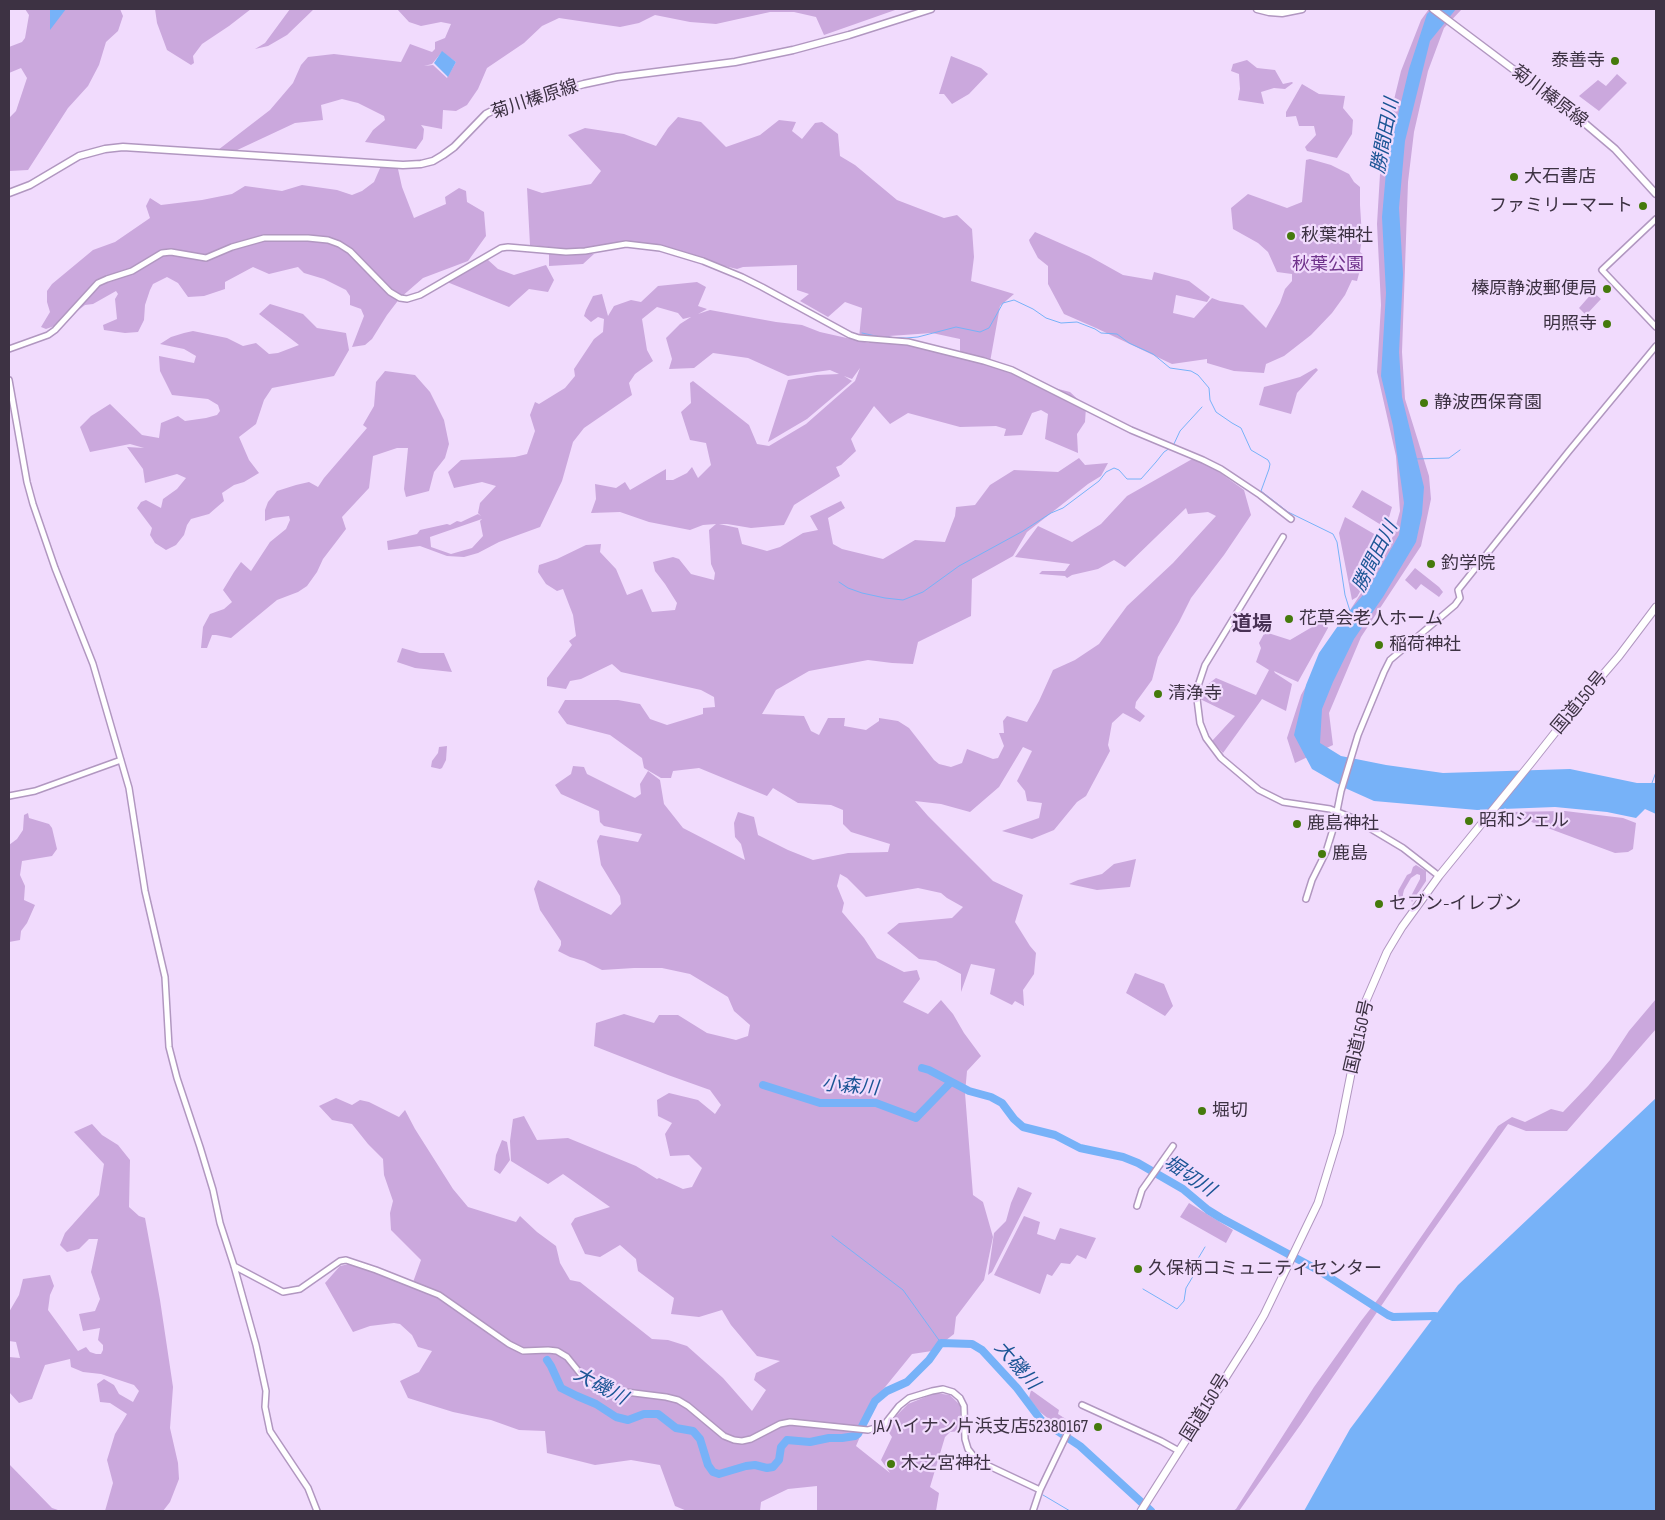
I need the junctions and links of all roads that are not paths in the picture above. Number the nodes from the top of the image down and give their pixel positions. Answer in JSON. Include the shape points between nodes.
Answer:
{"nodes":[{"id":1,"x":931,"y":9,"type":"edge"},
{"id":2,"x":1257,"y":9,"type":"edge"},
{"id":3,"x":1302,"y":9,"type":"edge"},
{"id":4,"x":1433,"y":9,"type":"edge"},
{"id":5,"x":9,"y":193,"type":"edge"},
{"id":6,"x":1656,"y":194,"type":"edge"},
{"id":7,"x":1656,"y":219,"type":"edge"},
{"id":8,"x":1656,"y":327,"type":"edge"},
{"id":9,"x":1656,"y":346,"type":"edge"},
{"id":10,"x":9,"y":350,"type":"edge"},
{"id":11,"x":9,"y":380,"type":"edge"},
{"id":12,"x":1290,"y":519,"type":"dead end"},
{"id":13,"x":1283,"y":537,"type":"dead end"},
{"id":14,"x":1656,"y":607,"type":"edge"},
{"id":15,"x":121,"y":760,"type":"junction"},
{"id":16,"x":9,"y":796,"type":"edge"},
{"id":17,"x":1337,"y":811,"type":"junction"},
{"id":18,"x":1439,"y":876,"type":"junction"},
{"id":19,"x":1306,"y":899,"type":"dead end"},
{"id":20,"x":1173,"y":1146,"type":"dead end"},
{"id":21,"x":1137,"y":1206,"type":"dead end"},
{"id":22,"x":234,"y":1266,"type":"junction"},
{"id":23,"x":1082,"y":1405,"type":"dead end"},
{"id":24,"x":1066,"y":1434,"type":"dead end"},
{"id":25,"x":1179,"y":1451,"type":"junction"},
{"id":26,"x":1040,"y":1490,"type":"junction"},
{"id":27,"x":318,"y":1511,"type":"edge"},
{"id":28,"x":1033,"y":1511,"type":"edge"},
{"id":29,"x":1141,"y":1511,"type":"edge"}],
"edges":[{"from":1,"to":5,"type":"main road","name":"菊川榛原線","via":[[793,50],[735,62],[618,77],[500,107],[486,114],[443,155],[421,164],[122,147],[79,156],[30,185]]},
{"from":2,"to":3,"type":"main road","via":[[1282,13]]},
{"from":4,"to":6,"type":"main road","name":"菊川榛原線","via":[[1589,127],[1615,149]]},
{"from":7,"to":8,"type":"street","via":[[1602,270]]},
{"from":9,"to":17,"type":"street","via":[[1458,590],[1460,598],[1455,605],[1390,660],[1352,756]]},
{"from":10,"to":12,"type":"street","via":[[55,330],[98,283],[132,271],[162,253],[206,258],[264,238],[328,240],[350,251],[390,292],[407,299],[420,295],[501,248],[576,251],[626,244],[660,248],[711,264],[762,287],[850,335],[908,342],[996,364],[1131,430],[1221,469]]},
{"from":11,"to":15,"type":"street","via":[[29,489],[55,568],[93,664]]},
{"from":13,"to":17,"type":"street","via":[[1205,665],[1198,686],[1198,710],[1202,728],[1213,749],[1259,790],[1283,802]]},
{"from":14,"to":18,"type":"highway","name":"国道150号"},
{"from":15,"to":16,"type":"street","via":[[36,791]]},
{"from":15,"to":22,"type":"street","via":[[130,788],[145,892],[165,978],[169,1047]]},
{"from":17,"to":18,"type":"street","via":[[1403,848]]},
{"from":17,"to":19,"type":"street","via":[[1326,852]]},
{"from":18,"to":25,"type":"highway","name":"国道150号","via":[[1402,927],[1365,1003],[1340,1134],[1318,1203],[1250,1339]]},
{"from":20,"to":21,"type":"street","via":[[1142,1190]]},
{"from":22,"to":26,"type":"street","via":[[283,1292],[300,1289],[340,1261],[376,1270],[439,1295],[523,1351],[557,1351],[567,1357],[588,1382],[602,1389],[678,1400],[724,1436],[734,1440],[751,1439],[790,1422],[868,1430],[884,1425],[909,1398],[943,1389],[953,1392],[964,1406],[965,1439],[975,1458]]},
{"from":22,"to":27,"type":"street","via":[[262,1368],[270,1431],[308,1488]]},
{"from":23,"to":25,"type":"street"},
{"from":24,"to":26,"type":"street"},
{"from":25,"to":29,"type":"highway","name":"国道150号"},
{"from":26,"to":28,"type":"street"}]}
